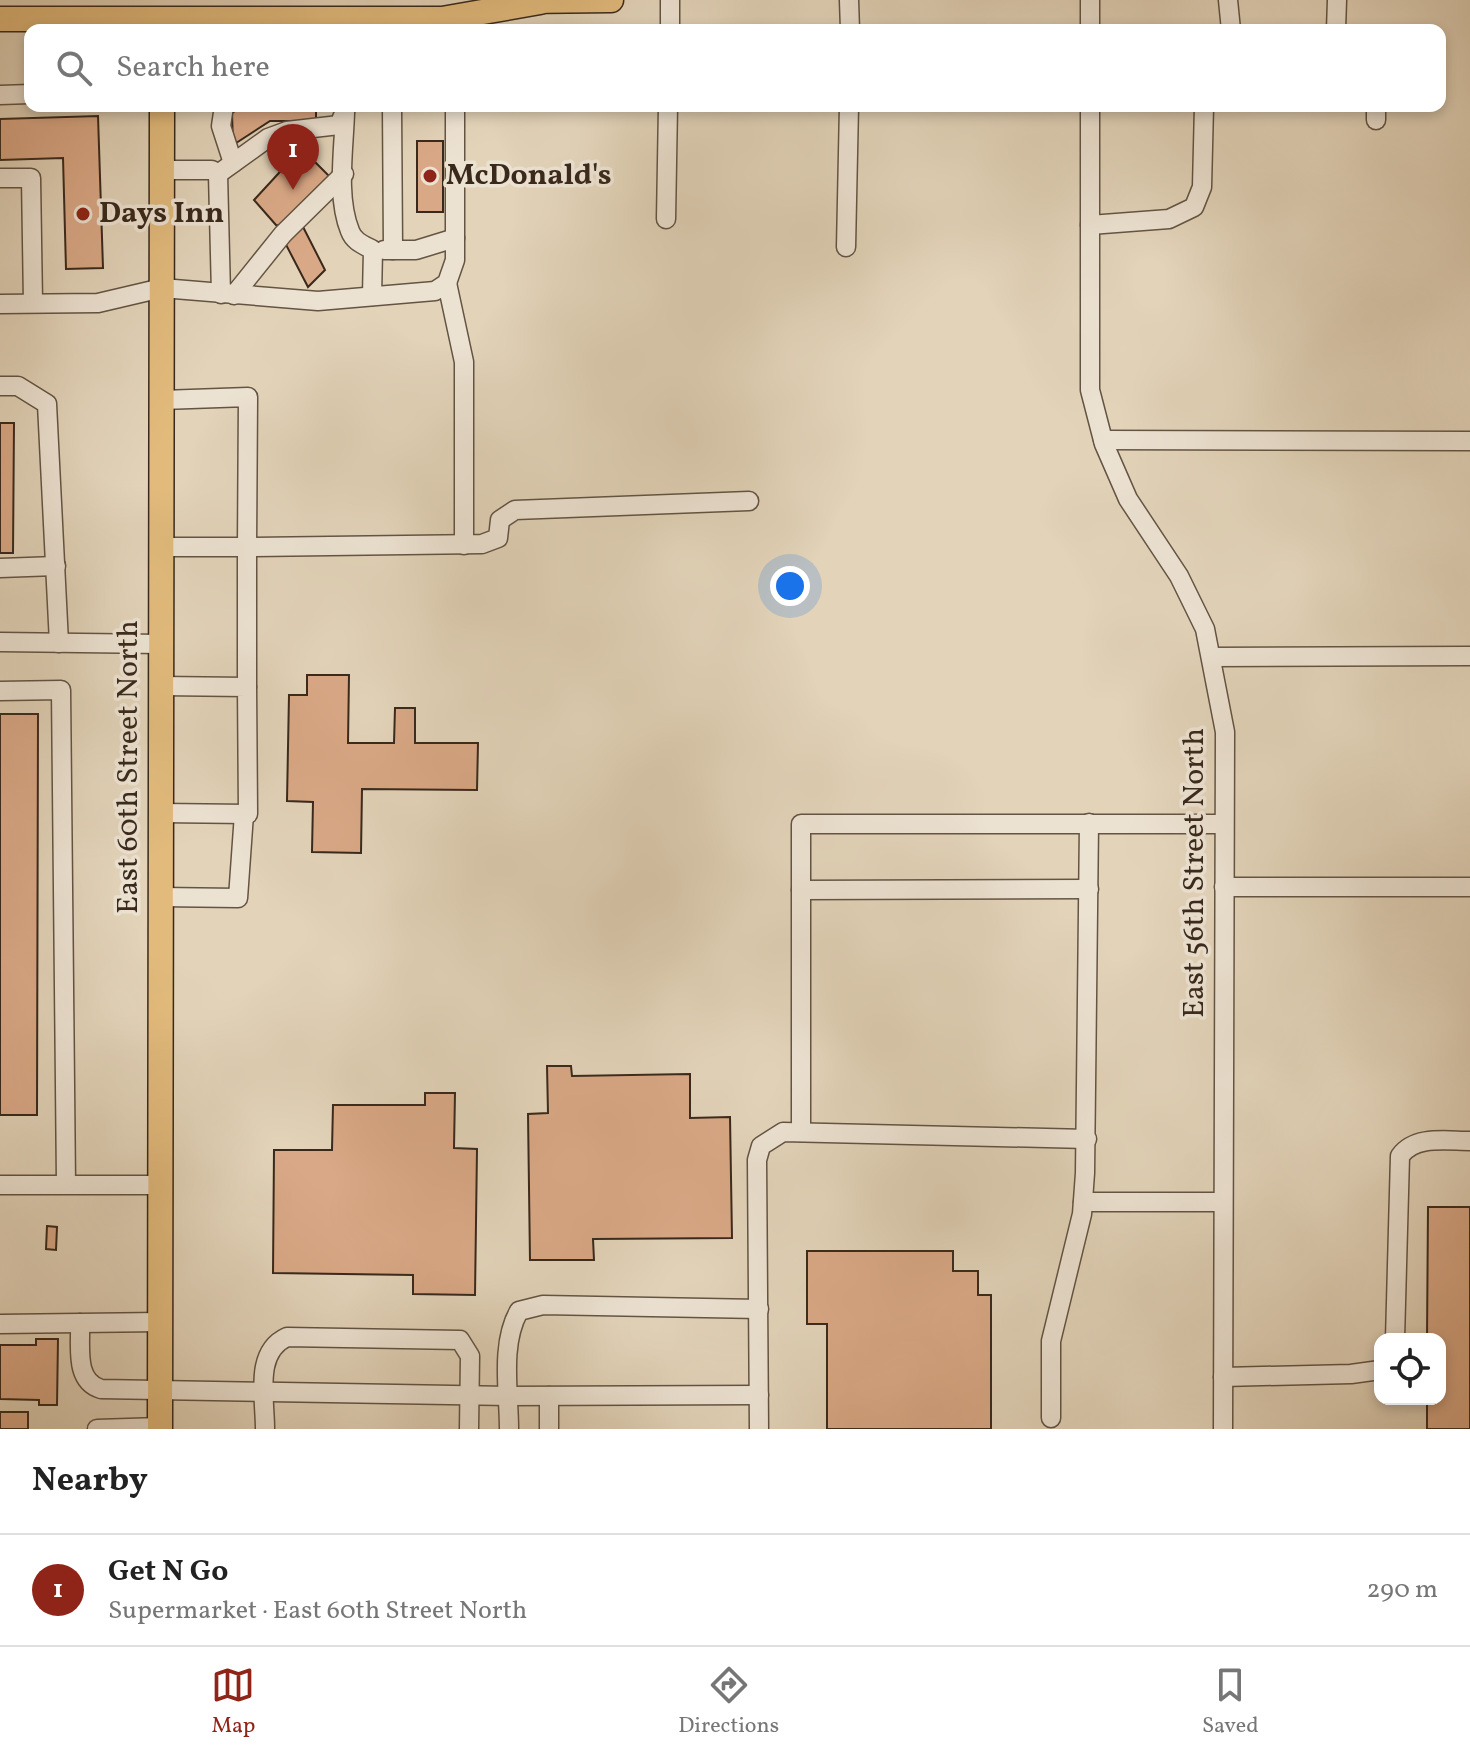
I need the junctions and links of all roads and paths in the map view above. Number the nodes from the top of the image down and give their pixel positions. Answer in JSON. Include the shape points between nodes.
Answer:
{"nodes":[{"id":1,"x":601,"y":0,"type":"edge"},
{"id":2,"x":611,"y":0,"type":"edge"},
{"id":3,"x":670,"y":0,"type":"edge"},
{"id":4,"x":849,"y":0,"type":"edge"},
{"id":5,"x":1090,"y":0,"type":"edge"},
{"id":6,"x":1228,"y":0,"type":"edge"},
{"id":7,"x":1337,"y":0,"type":"edge"},
{"id":8,"x":533,"y":1,"type":"edge"},
{"id":9,"x":64,"y":10,"type":"edge"},
{"id":10,"x":442,"y":16,"type":"edge"},
{"id":11,"x":162,"y":17,"type":"edge"},
{"id":12,"x":0,"y":19,"type":"edge"},
{"id":13,"x":347,"y":24,"type":"edge"},
{"id":14,"x":670,"y":24,"type":"edge"},
{"id":15,"x":850,"y":24,"type":"edge"},
{"id":16,"x":1090,"y":24,"type":"edge"},
{"id":17,"x":1229,"y":24,"type":"edge"},
{"id":18,"x":1336,"y":24,"type":"edge"},
{"id":19,"x":24,"y":94,"type":"edge"},
{"id":20,"x":0,"y":95,"type":"edge"},
{"id":21,"x":162,"y":112,"type":"edge"},
{"id":22,"x":223,"y":112,"type":"edge"},
{"id":23,"x":344,"y":112,"type":"edge"},
{"id":24,"x":345,"y":112,"type":"edge"},
{"id":25,"x":392,"y":112,"type":"edge"},
{"id":26,"x":455,"y":112,"type":"edge"},
{"id":27,"x":668,"y":112,"type":"edge"},
{"id":28,"x":849,"y":112,"type":"edge"},
{"id":29,"x":1090,"y":112,"type":"edge"},
{"id":30,"x":1204,"y":112,"type":"edge"},
{"id":31,"x":225,"y":168,"type":"junction"},
{"id":32,"x":162,"y":170,"type":"junction"},
{"id":33,"x":344,"y":174,"type":"junction"},
{"id":34,"x":0,"y":178,"type":"edge"},
{"id":35,"x":666,"y":219,"type":"dead end"},
{"id":36,"x":1090,"y":225,"type":"junction"},
{"id":37,"x":455,"y":238,"type":"junction"},
{"id":38,"x":846,"y":247,"type":"dead end"},
{"id":39,"x":373,"y":250,"type":"junction"},
{"id":40,"x":393,"y":250,"type":"junction"},
{"id":41,"x":447,"y":283,"type":"junction"},
{"id":42,"x":162,"y":288,"type":"junction"},
{"id":43,"x":227,"y":294,"type":"junction"},
{"id":44,"x":372,"y":296,"type":"junction"},
{"id":45,"x":33,"y":303,"type":"junction"},
{"id":46,"x":0,"y":304,"type":"edge"},
{"id":47,"x":0,"y":386,"type":"edge"},
{"id":48,"x":162,"y":400,"type":"junction"},
{"id":49,"x":1103,"y":440,"type":"junction"},
{"id":50,"x":1470,"y":441,"type":"edge"},
{"id":51,"x":749,"y":501,"type":"dead end"},
{"id":52,"x":464,"y":545,"type":"junction"},
{"id":53,"x":161,"y":547,"type":"junction"},
{"id":54,"x":247,"y":547,"type":"junction"},
{"id":55,"x":56,"y":566,"type":"junction"},
{"id":56,"x":0,"y":568,"type":"edge"},
{"id":57,"x":0,"y":642,"type":"edge"},
{"id":58,"x":59,"y":643,"type":"junction"},
{"id":59,"x":161,"y":644,"type":"junction"},
{"id":60,"x":1470,"y":656,"type":"edge"},
{"id":61,"x":1212,"y":657,"type":"junction"},
{"id":62,"x":161,"y":686,"type":"junction"},
{"id":63,"x":247,"y":687,"type":"junction"},
{"id":64,"x":0,"y":691,"type":"edge"},
{"id":65,"x":161,"y":813,"type":"junction"},
{"id":66,"x":244,"y":814,"type":"junction"},
{"id":67,"x":1089,"y":823,"type":"junction"},
{"id":68,"x":1224,"y":824,"type":"junction"},
{"id":69,"x":1224,"y":887,"type":"junction"},
{"id":70,"x":1470,"y":887,"type":"edge"},
{"id":71,"x":1089,"y":889,"type":"junction"},
{"id":72,"x":801,"y":890,"type":"junction"},
{"id":73,"x":161,"y":897,"type":"junction"},
{"id":74,"x":801,"y":1132,"type":"junction"},
{"id":75,"x":1087,"y":1139,"type":"junction"},
{"id":76,"x":1470,"y":1141,"type":"edge"},
{"id":77,"x":66,"y":1184,"type":"junction"},
{"id":78,"x":0,"y":1185,"type":"edge"},
{"id":79,"x":160,"y":1185,"type":"junction"},
{"id":80,"x":1083,"y":1202,"type":"junction"},
{"id":81,"x":1223,"y":1202,"type":"junction"},
{"id":82,"x":759,"y":1309,"type":"junction"},
{"id":83,"x":160,"y":1322,"type":"junction"},
{"id":84,"x":80,"y":1323,"type":"junction"},
{"id":85,"x":0,"y":1324,"type":"edge"},
{"id":86,"x":1395,"y":1333,"type":"edge"},
{"id":87,"x":1374,"y":1372,"type":"edge"},
{"id":88,"x":1223,"y":1377,"type":"junction"},
{"id":89,"x":160,"y":1389,"type":"junction"},
{"id":90,"x":265,"y":1389,"type":"junction"},
{"id":91,"x":471,"y":1395,"type":"junction"},
{"id":92,"x":759,"y":1395,"type":"junction"},
{"id":93,"x":509,"y":1396,"type":"junction"},
{"id":94,"x":549,"y":1396,"type":"junction"},
{"id":95,"x":1051,"y":1418,"type":"dead end"},
{"id":96,"x":160,"y":1428,"type":"edge"},
{"id":97,"x":97,"y":1429,"type":"edge"},
{"id":98,"x":265,"y":1429,"type":"edge"},
{"id":99,"x":469,"y":1429,"type":"edge"},
{"id":100,"x":509,"y":1429,"type":"edge"},
{"id":101,"x":549,"y":1429,"type":"edge"},
{"id":102,"x":759,"y":1429,"type":"edge"},
{"id":103,"x":1223,"y":1429,"type":"edge"}],
"edges":[{"from":1,"to":2,"type":"main road"},
{"from":1,"to":8,"type":"main road"},
{"from":3,"to":14,"type":"street"},
{"from":4,"to":15,"type":"street"},
{"from":5,"to":16,"type":"street"},
{"from":6,"to":17,"type":"street"},
{"from":7,"to":18,"type":"street"},
{"from":8,"to":10,"type":"main road"},
{"from":9,"to":11,"type":"main road"},
{"from":9,"to":12,"type":"main road"},
{"from":10,"to":13,"type":"main road"},
{"from":11,"to":13,"type":"main road"},
{"from":19,"to":20,"type":"street"},
{"from":21,"to":32,"type":"main road","name":"East 60th Street North"},
{"from":22,"to":31,"type":"street"},
{"from":23,"to":31,"type":"street","via":[[339,125],[268,138]]},
{"from":24,"to":33,"type":"street"},
{"from":25,"to":40,"type":"street"},
{"from":26,"to":37,"type":"street"},
{"from":27,"to":35,"type":"street"},
{"from":28,"to":38,"type":"street"},
{"from":29,"to":36,"type":"street","name":"East 56th Street North"},
{"from":30,"to":36,"type":"street","via":[[1202,187],[1194,207],[1169,219]]},
{"from":31,"to":32,"type":"street"},
{"from":31,"to":43,"type":"street"},
{"from":32,"to":42,"type":"main road","name":"East 60th Street North"},
{"from":33,"to":39,"type":"street","via":[[350,232]]},
{"from":33,"to":43,"type":"street"},
{"from":34,"to":45,"type":"street","via":[[31,178]]},
{"from":36,"to":49,"type":"street","name":"East 56th Street North","via":[[1090,390]]},
{"from":37,"to":40,"type":"street","via":[[433,247]]},
{"from":37,"to":41,"type":"street"},
{"from":39,"to":40,"type":"street"},
{"from":39,"to":44,"type":"street"},
{"from":41,"to":44,"type":"street","via":[[435,291]]},
{"from":41,"to":52,"type":"street","via":[[464,362]]},
{"from":42,"to":43,"type":"street"},
{"from":42,"to":45,"type":"street","via":[[98,303]]},
{"from":42,"to":48,"type":"main road","name":"East 60th Street North"},
{"from":43,"to":44,"type":"street","via":[[318,301]]},
{"from":45,"to":46,"type":"street"},
{"from":47,"to":55,"type":"street","via":[[18,386],[47,404]]},
{"from":48,"to":53,"type":"main road","name":"East 60th Street North"},
{"from":48,"to":54,"type":"street","via":[[248,397]]},
{"from":49,"to":50,"type":"street"},
{"from":49,"to":61,"type":"street","name":"East 56th Street North","via":[[1128,499],[1179,576],[1205,629]]},
{"from":51,"to":52,"type":"street","via":[[515,510],[504,514],[498,538],[491,543]]},
{"from":52,"to":54,"type":"street"},
{"from":53,"to":54,"type":"street"},
{"from":53,"to":59,"type":"main road","name":"East 60th Street North"},
{"from":54,"to":63,"type":"street"},
{"from":55,"to":56,"type":"street"},
{"from":55,"to":58,"type":"street"},
{"from":57,"to":58,"type":"street"},
{"from":58,"to":59,"type":"street"},
{"from":59,"to":62,"type":"main road","name":"East 60th Street North"},
{"from":60,"to":61,"type":"street"},
{"from":61,"to":68,"type":"street","name":"East 56th Street North","via":[[1225,732]]},
{"from":62,"to":63,"type":"street"},
{"from":62,"to":65,"type":"main road","name":"East 60th Street North"},
{"from":63,"to":66,"type":"street"},
{"from":64,"to":77,"type":"street","via":[[61,690]]},
{"from":65,"to":66,"type":"street"},
{"from":65,"to":73,"type":"main road","name":"East 60th Street North"},
{"from":66,"to":73,"type":"street","via":[[238,898]]},
{"from":67,"to":68,"type":"street"},
{"from":67,"to":71,"type":"street"},
{"from":67,"to":72,"type":"street","via":[[801,824]]},
{"from":68,"to":69,"type":"street","name":"East 56th Street North"},
{"from":69,"to":70,"type":"street"},
{"from":69,"to":81,"type":"street","name":"East 56th Street North"},
{"from":71,"to":72,"type":"street"},
{"from":71,"to":75,"type":"street"},
{"from":72,"to":74,"type":"street"},
{"from":73,"to":79,"type":"main road","name":"East 60th Street North"},
{"from":74,"to":75,"type":"street"},
{"from":74,"to":82,"type":"street","via":[[783,1132],[769,1140],[757,1160]]},
{"from":75,"to":80,"type":"street"},
{"from":76,"to":86,"type":"street","via":[[1415,1143],[1400,1156]]},
{"from":77,"to":78,"type":"street"},
{"from":77,"to":79,"type":"street"},
{"from":79,"to":83,"type":"main road","name":"East 60th Street North"},
{"from":80,"to":81,"type":"street"},
{"from":80,"to":95,"type":"street","via":[[1051,1341]]},
{"from":81,"to":88,"type":"street","name":"East 56th Street North"},
{"from":82,"to":92,"type":"street"},
{"from":82,"to":93,"type":"street","via":[[543,1305],[519,1311],[510,1326]]},
{"from":83,"to":84,"type":"street"},
{"from":83,"to":89,"type":"main road","name":"East 60th Street North"},
{"from":84,"to":85,"type":"street"},
{"from":84,"to":89,"type":"street","via":[[81,1363],[89,1384],[101,1389]]},
{"from":87,"to":88,"type":"street"},
{"from":88,"to":103,"type":"street","name":"East 56th Street North"},
{"from":89,"to":90,"type":"street"},
{"from":89,"to":96,"type":"main road","name":"East 60th Street North"},
{"from":90,"to":91,"type":"street"},
{"from":90,"to":91,"type":"street","via":[[265,1355],[272,1344],[287,1337],[460,1340],[470,1356]]},
{"from":90,"to":98,"type":"street"},
{"from":91,"to":93,"type":"street"},
{"from":91,"to":99,"type":"street"},
{"from":92,"to":94,"type":"street"},
{"from":92,"to":102,"type":"street"},
{"from":93,"to":94,"type":"street"},
{"from":93,"to":100,"type":"street"},
{"from":94,"to":101,"type":"street"},
{"from":96,"to":97,"type":"street"}]}
